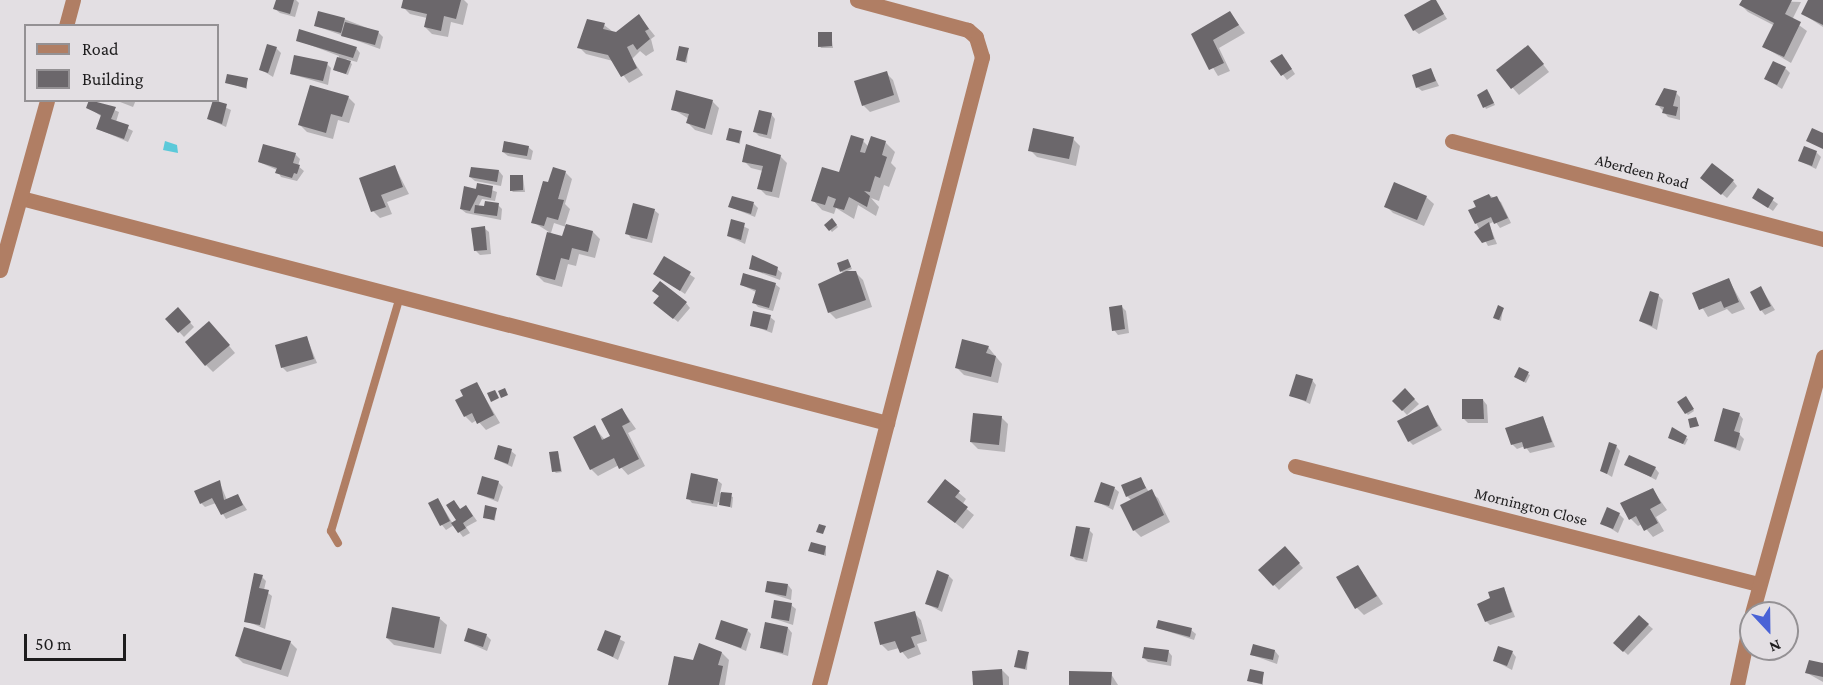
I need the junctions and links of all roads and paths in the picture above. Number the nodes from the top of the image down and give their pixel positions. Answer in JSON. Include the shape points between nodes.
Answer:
{"nodes":[{"id":1,"x":73,"y":0,"type":"edge"},
{"id":2,"x":857,"y":0,"type":"edge"},
{"id":3,"x":67,"y":24,"type":"edge"},
{"id":4,"x":46,"y":102,"type":"edge"},
{"id":5,"x":1452,"y":141,"type":"dead end"},
{"id":6,"x":21,"y":198,"type":"junction"},
{"id":7,"x":1823,"y":238,"type":"edge"},
{"id":8,"x":0,"y":270,"type":"edge"},
{"id":9,"x":400,"y":296,"type":"junction"},
{"id":10,"x":1823,"y":357,"type":"edge"},
{"id":11,"x":887,"y":423,"type":"junction"},
{"id":12,"x":1295,"y":466,"type":"dead end"},
{"id":13,"x":338,"y":543,"type":"dead end"},
{"id":14,"x":1758,"y":584,"type":"junction"},
{"id":15,"x":1754,"y":601,"type":"edge"},
{"id":16,"x":1742,"y":661,"type":"edge"},
{"id":17,"x":819,"y":685,"type":"edge"},
{"id":18,"x":1737,"y":685,"type":"edge"}],
"edges":[{"from":1,"to":3,"type":"street"},
{"from":2,"to":11,"type":"street","via":[[968,30],[976,37],[982,57]]},
{"from":4,"to":6,"type":"street"},
{"from":5,"to":7,"type":"street","name":"Aberdeen Road"},
{"from":6,"to":8,"type":"street"},
{"from":6,"to":9,"type":"street"},
{"from":9,"to":11,"type":"street"},
{"from":9,"to":13,"type":"lane","via":[[331,531]]},
{"from":10,"to":14,"type":"street"},
{"from":11,"to":17,"type":"street"},
{"from":12,"to":14,"type":"street","name":"Mornington Close"},
{"from":14,"to":15,"type":"street"},
{"from":16,"to":18,"type":"street"}]}
